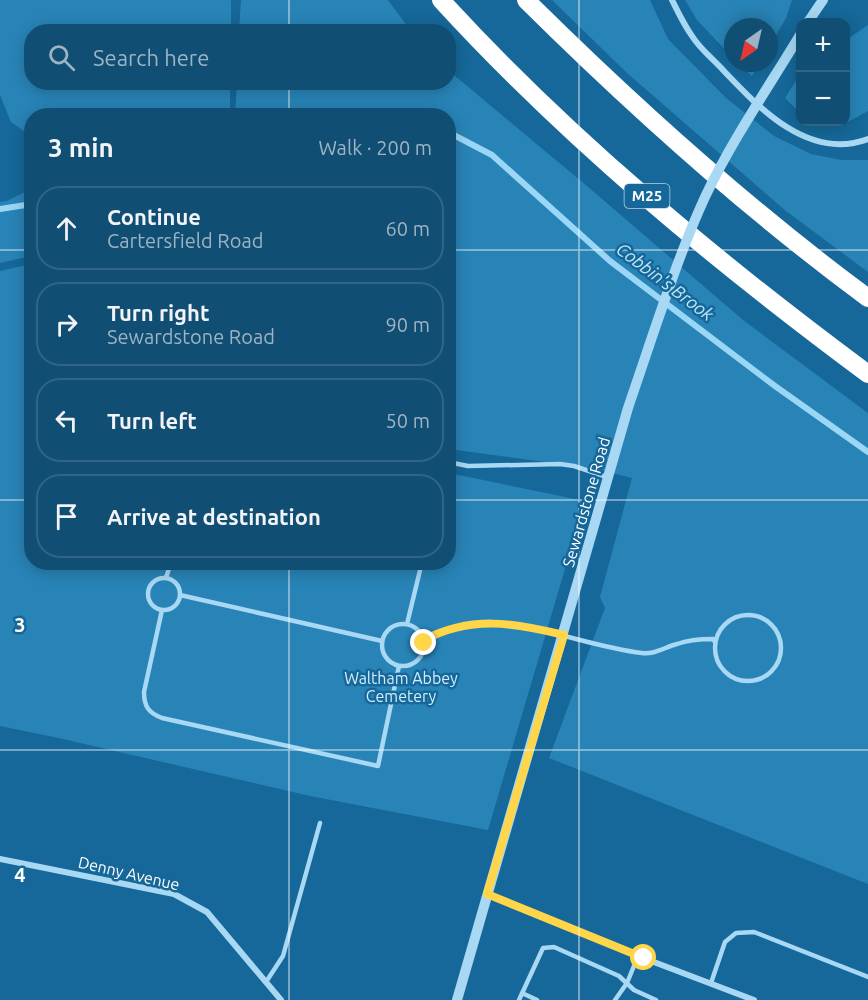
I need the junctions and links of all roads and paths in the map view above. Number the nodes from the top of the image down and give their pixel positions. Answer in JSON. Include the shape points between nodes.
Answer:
{"nodes":[{"id":1,"x":441,"y":0,"type":"edge"},
{"id":2,"x":526,"y":0,"type":"edge"},
{"id":3,"x":672,"y":0,"type":"edge"},
{"id":4,"x":823,"y":0,"type":"edge"},
{"id":5,"x":811,"y":18,"type":"edge"},
{"id":6,"x":796,"y":43,"type":"edge"},
{"id":7,"x":868,"y":139,"type":"edge"},
{"id":8,"x":868,"y":297,"type":"edge"},
{"id":9,"x":868,"y":374,"type":"edge"},
{"id":10,"x":456,"y":463,"type":"edge"},
{"id":11,"x":609,"y":478,"type":"junction"},
{"id":12,"x":168,"y":570,"type":"edge"},
{"id":13,"x":420,"y":570,"type":"edge"},
{"id":14,"x":166,"y":578,"type":"junction"},
{"id":15,"x":180,"y":595,"type":"junction"},
{"id":16,"x":162,"y":610,"type":"junction"},
{"id":17,"x":407,"y":624,"type":"junction"},
{"id":18,"x":564,"y":635,"type":"junction"},
{"id":19,"x":424,"y":640,"type":"junction"},
{"id":20,"x":382,"y":641,"type":"junction"},
{"id":21,"x":716,"y":642,"type":"junction"},
{"id":22,"x":399,"y":666,"type":"junction"},
{"id":23,"x":321,"y":824,"type":"dead end"},
{"id":24,"x":0,"y":860,"type":"edge"},
{"id":25,"x":487,"y":894,"type":"junction"},
{"id":26,"x":638,"y":956,"type":"junction"},
{"id":27,"x":868,"y":977,"type":"edge"},
{"id":28,"x":266,"y":982,"type":"junction"},
{"id":29,"x":711,"y":982,"type":"junction"},
{"id":30,"x":627,"y":984,"type":"junction"},
{"id":31,"x":522,"y":993,"type":"junction"},
{"id":32,"x":281,"y":1000,"type":"edge"},
{"id":33,"x":457,"y":1000,"type":"edge"},
{"id":34,"x":519,"y":1000,"type":"edge"},
{"id":35,"x":537,"y":1000,"type":"edge"},
{"id":36,"x":615,"y":1000,"type":"edge"},
{"id":37,"x":656,"y":1000,"type":"edge"},
{"id":38,"x":754,"y":1000,"type":"edge"}],
"edges":[{"from":1,"to":9,"type":"highway","number":"M25","via":[[617,170],[738,274]]},
{"from":2,"to":8,"type":"highway","via":[[644,113],[789,236]]},
{"from":3,"to":7,"type":"street","via":[[692,37],[779,122],[818,142],[842,144]]},
{"from":4,"to":5,"type":"street"},
{"from":6,"to":11,"type":"street","name":"Sewardstone Road","bridge":true,"via":[[706,195],[675,267]]},
{"from":10,"to":11,"type":"lane","via":[[560,464]]},
{"from":11,"to":18,"type":"street","name":"Sewardstone Road"},
{"from":12,"to":14,"type":"lane"},
{"from":13,"to":17,"type":"lane"},
{"from":14,"to":15,"type":"lane","via":[[177,585]]},
{"from":14,"to":16,"type":"lane","via":[[153,582],[148,591],[150,602]]},
{"from":15,"to":16,"type":"lane","via":[[176,604]]},
{"from":15,"to":20,"type":"lane"},
{"from":16,"to":22,"type":"lane","via":[[144,692],[151,714],[162,718],[378,766]]},
{"from":17,"to":19,"type":"lane","via":[[419,631]]},
{"from":17,"to":20,"type":"lane","via":[[394,626]]},
{"from":18,"to":19,"type":"lane","via":[[498,623],[452,627]]},
{"from":18,"to":21,"type":"lane","via":[[644,654],[698,639]]},
{"from":18,"to":25,"type":"street","name":"Sewardstone Road"},
{"from":19,"to":22,"type":"lane","via":[[421,657]]},
{"from":20,"to":22,"type":"lane","via":[[384,655]]},
{"from":21,"to":21,"type":"lane","via":[[715,652],[724,671],[742,681],[763,678],[771,672],[780,653],[777,633],[771,625],[753,616],[725,624]]},
{"from":23,"to":28,"type":"lane","via":[[284,956]]},
{"from":24,"to":28,"type":"street","name":"Denny Avenue","via":[[174,894],[207,912]]},
{"from":25,"to":26,"type":"street"},
{"from":25,"to":33,"type":"street","name":"Sewardstone Road"},
{"from":26,"to":29,"type":"street"},
{"from":26,"to":30,"type":"lane"},
{"from":27,"to":29,"type":"lane","via":[[754,932],[736,933],[725,942]]},
{"from":28,"to":32,"type":"street","name":"Denny Avenue"},
{"from":29,"to":38,"type":"street"},
{"from":30,"to":31,"type":"lane","via":[[619,976],[554,947],[543,948]]},
{"from":30,"to":36,"type":"lane"},
{"from":30,"to":37,"type":"lane"},
{"from":31,"to":34,"type":"lane"},
{"from":31,"to":35,"type":"lane"}]}
